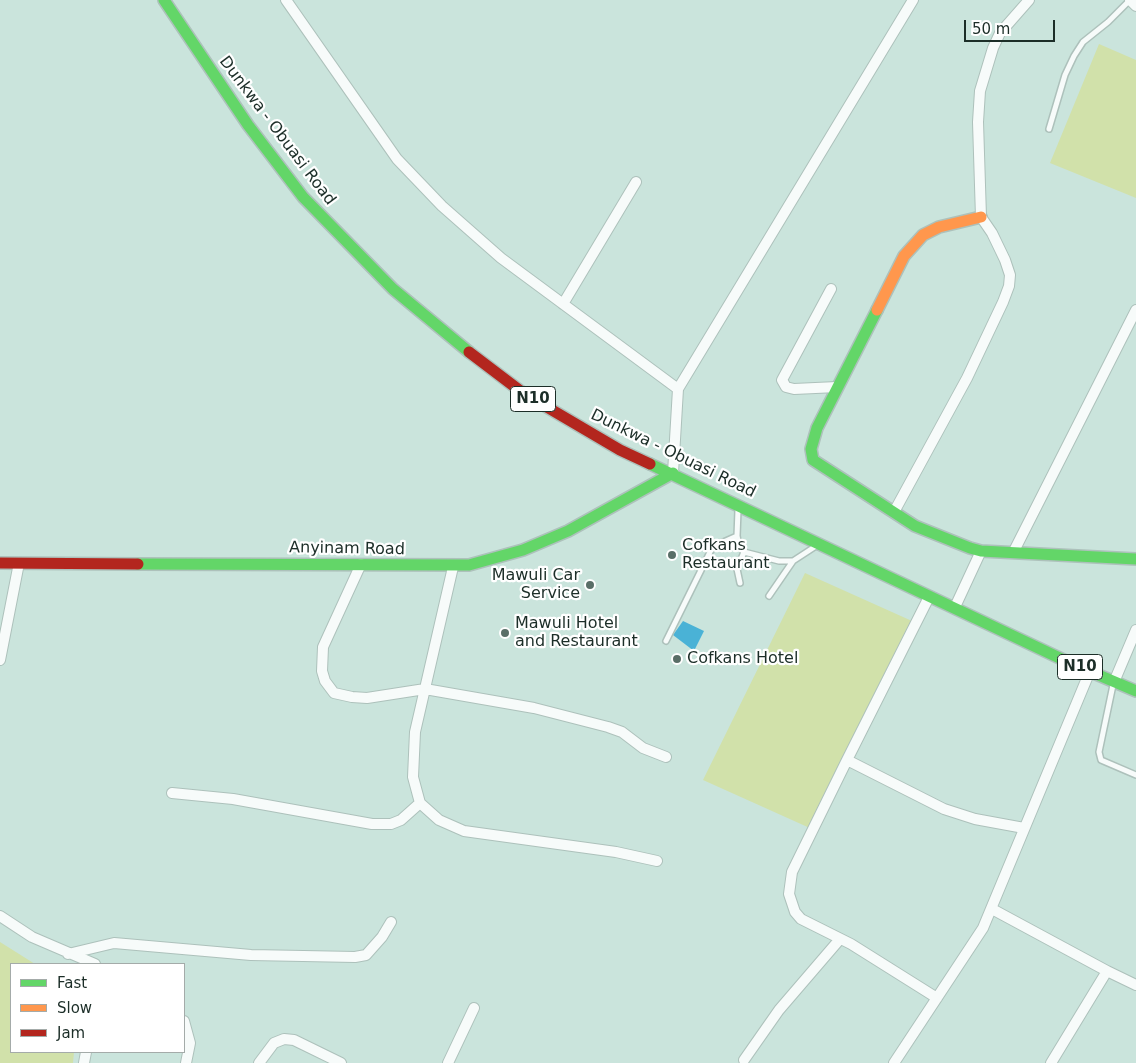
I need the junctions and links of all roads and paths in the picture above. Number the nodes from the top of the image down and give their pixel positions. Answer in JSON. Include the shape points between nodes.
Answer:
{"nodes":[{"id":1,"x":164,"y":0,"type":"edge"},
{"id":2,"x":286,"y":0,"type":"edge"},
{"id":3,"x":913,"y":0,"type":"edge"},
{"id":4,"x":1029,"y":0,"type":"edge"},
{"id":5,"x":1129,"y":2,"type":"edge"},
{"id":6,"x":1049,"y":129,"type":"dead end"},
{"id":7,"x":636,"y":182,"type":"dead end"},
{"id":8,"x":981,"y":217,"type":"junction"},
{"id":9,"x":831,"y":289,"type":"dead end"},
{"id":10,"x":563,"y":304,"type":"junction"},
{"id":11,"x":1136,"y":310,"type":"edge"},
{"id":12,"x":837,"y":387,"type":"junction"},
{"id":13,"x":678,"y":389,"type":"junction"},
{"id":14,"x":673,"y":474,"type":"junction"},
{"id":15,"x":738,"y":504,"type":"junction"},
{"id":16,"x":894,"y":512,"type":"junction"},
{"id":17,"x":736,"y":536,"type":"junction"},
{"id":18,"x":820,"y":544,"type":"junction"},
{"id":19,"x":980,"y":551,"type":"junction"},
{"id":20,"x":1014,"y":551,"type":"junction"},
{"id":21,"x":744,"y":552,"type":"junction"},
{"id":22,"x":1136,"y":559,"type":"edge"},
{"id":23,"x":793,"y":561,"type":"junction"},
{"id":24,"x":0,"y":563,"type":"edge"},
{"id":25,"x":19,"y":563,"type":"junction"},
{"id":26,"x":361,"y":564,"type":"junction"},
{"id":27,"x":453,"y":567,"type":"junction"},
{"id":28,"x":740,"y":583,"type":"dead end"},
{"id":29,"x":769,"y":596,"type":"dead end"},
{"id":30,"x":930,"y":597,"type":"junction"},
{"id":31,"x":955,"y":607,"type":"junction"},
{"id":32,"x":1136,"y":630,"type":"edge"},
{"id":33,"x":666,"y":641,"type":"dead end"},
{"id":34,"x":0,"y":660,"type":"edge"},
{"id":35,"x":1090,"y":671,"type":"junction"},
{"id":36,"x":1114,"y":682,"type":"junction"},
{"id":37,"x":425,"y":689,"type":"junction"},
{"id":38,"x":1136,"y":691,"type":"edge"},
{"id":39,"x":666,"y":757,"type":"dead end"},
{"id":40,"x":847,"y":760,"type":"junction"},
{"id":41,"x":1136,"y":775,"type":"edge"},
{"id":42,"x":172,"y":793,"type":"dead end"},
{"id":43,"x":420,"y":804,"type":"junction"},
{"id":44,"x":1024,"y":828,"type":"junction"},
{"id":45,"x":656,"y":861,"type":"dead end"},
{"id":46,"x":992,"y":909,"type":"junction"},
{"id":47,"x":0,"y":916,"type":"edge"},
{"id":48,"x":391,"y":922,"type":"dead end"},
{"id":49,"x":840,"y":939,"type":"junction"},
{"id":50,"x":68,"y":954,"type":"junction"},
{"id":51,"x":88,"y":963,"type":"edge"},
{"id":52,"x":1107,"y":971,"type":"junction"},
{"id":53,"x":1136,"y":985,"type":"edge"},
{"id":54,"x":937,"y":998,"type":"junction"},
{"id":55,"x":474,"y":1008,"type":"dead end"},
{"id":56,"x":185,"y":1025,"type":"edge"},
{"id":57,"x":744,"y":1060,"type":"dead end"},
{"id":58,"x":186,"y":1063,"type":"edge"},
{"id":59,"x":259,"y":1063,"type":"edge"},
{"id":60,"x":340,"y":1063,"type":"edge"},
{"id":61,"x":448,"y":1063,"type":"edge"},
{"id":62,"x":894,"y":1063,"type":"edge"},
{"id":63,"x":1052,"y":1063,"type":"edge"}],
"edges":[{"from":1,"to":14,"type":"street","name":"Dunkwa - Obuasi Road","number":"N10","via":[[248,125],[303,197],[393,289],[523,393],[620,450]]},
{"from":2,"to":10,"type":"street","via":[[397,158],[442,206],[501,258]]},
{"from":3,"to":13,"type":"street"},
{"from":4,"to":8,"type":"street","via":[[1000,33],[980,91]]},
{"from":5,"to":6,"type":"lane","via":[[1083,42],[1074,56]]},
{"from":7,"to":10,"type":"street"},
{"from":8,"to":12,"type":"street","via":[[939,227],[923,235],[904,256]]},
{"from":8,"to":16,"type":"street","via":[[1005,260],[1010,276],[1009,286],[967,378]]},
{"from":9,"to":12,"type":"street","via":[[782,380],[786,387],[794,389]]},
{"from":10,"to":13,"type":"street"},
{"from":11,"to":20,"type":"street"},
{"from":12,"to":16,"type":"street","via":[[813,439],[813,460]]},
{"from":13,"to":14,"type":"street"},
{"from":14,"to":15,"type":"street","name":"Dunkwa - Obuasi Road","number":"N10"},
{"from":14,"to":27,"type":"street","name":"Anyinam Road","via":[[568,532],[486,562]]},
{"from":15,"to":17,"type":"lane"},
{"from":15,"to":18,"type":"street","name":"Dunkwa - Obuasi Road","number":"N10"},
{"from":16,"to":19,"type":"street","via":[[914,526]]},
{"from":17,"to":21,"type":"lane"},
{"from":17,"to":33,"type":"lane","via":[[710,550]]},
{"from":18,"to":23,"type":"lane"},
{"from":18,"to":30,"type":"street","name":"Dunkwa - Obuasi Road","number":"N10"},
{"from":19,"to":20,"type":"street"},
{"from":19,"to":31,"type":"street"},
{"from":20,"to":22,"type":"street"},
{"from":21,"to":23,"type":"lane","via":[[779,561]]},
{"from":21,"to":28,"type":"lane","via":[[737,570]]},
{"from":23,"to":29,"type":"lane"},
{"from":24,"to":25,"type":"street","name":"Anyinam Road"},
{"from":25,"to":26,"type":"street","name":"Anyinam Road"},
{"from":25,"to":34,"type":"street"},
{"from":26,"to":27,"type":"street","name":"Anyinam Road"},
{"from":26,"to":37,"type":"street","via":[[323,647],[325,681],[334,693],[352,697],[368,698]]},
{"from":27,"to":37,"type":"street"},
{"from":30,"to":31,"type":"street","name":"Dunkwa - Obuasi Road","number":"N10"},
{"from":30,"to":40,"type":"street"},
{"from":31,"to":35,"type":"street","name":"Dunkwa - Obuasi Road","number":"N10"},
{"from":32,"to":36,"type":"street"},
{"from":35,"to":36,"type":"street","number":"N10"},
{"from":35,"to":44,"type":"street"},
{"from":36,"to":38,"type":"street","number":"N10"},
{"from":36,"to":41,"type":"lane","via":[[1099,752],[1101,760]]},
{"from":37,"to":39,"type":"street","via":[[592,722],[622,732],[642,748]]},
{"from":37,"to":43,"type":"street","via":[[413,754],[413,777]]},
{"from":40,"to":44,"type":"street","via":[[925,801],[975,819]]},
{"from":40,"to":49,"type":"street","via":[[792,872],[789,894],[801,920]]},
{"from":42,"to":43,"type":"street","via":[[233,799],[372,824],[391,824],[401,820]]},
{"from":43,"to":45,"type":"street","via":[[439,820],[464,831],[616,852]]},
{"from":44,"to":46,"type":"street"},
{"from":46,"to":52,"type":"street"},
{"from":46,"to":54,"type":"street"},
{"from":47,"to":50,"type":"street","via":[[32,937]]},
{"from":48,"to":50,"type":"street","via":[[366,955],[355,957],[251,955],[114,943]]},
{"from":49,"to":54,"type":"street"},
{"from":49,"to":57,"type":"street","via":[[779,1010]]},
{"from":50,"to":51,"type":"street"},
{"from":52,"to":53,"type":"street"},
{"from":52,"to":63,"type":"street"},
{"from":54,"to":62,"type":"street"},
{"from":55,"to":61,"type":"street"},
{"from":56,"to":58,"type":"street","via":[[190,1044]]},
{"from":59,"to":60,"type":"street","via":[[274,1044],[284,1038]]}]}
